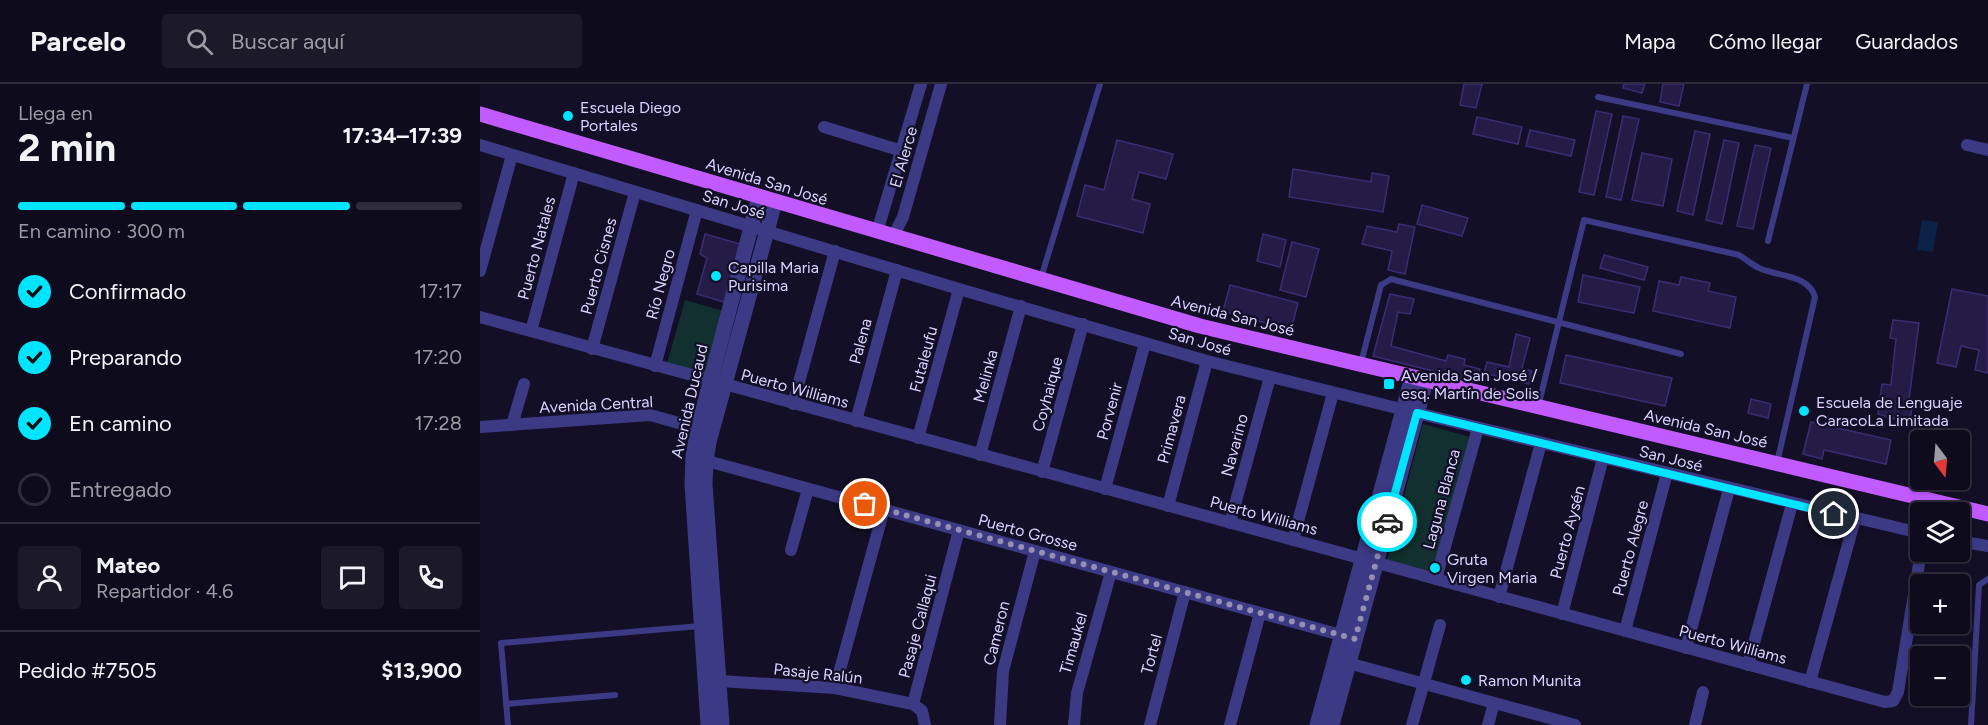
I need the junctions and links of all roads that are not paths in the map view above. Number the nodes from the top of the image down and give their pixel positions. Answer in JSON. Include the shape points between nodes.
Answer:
{"nodes":[{"id":1,"x":921,"y":84,"type":"edge"},
{"id":2,"x":941,"y":84,"type":"edge"},
{"id":3,"x":1100,"y":84,"type":"edge"},
{"id":4,"x":1807,"y":84,"type":"edge"},
{"id":5,"x":1598,"y":97,"type":"dead end"},
{"id":6,"x":480,"y":114,"type":"edge"},
{"id":7,"x":824,"y":127,"type":"dead end"},
{"id":8,"x":1793,"y":138,"type":"junction"},
{"id":9,"x":480,"y":145,"type":"edge"},
{"id":10,"x":1966,"y":145,"type":"dead end"},
{"id":11,"x":1988,"y":150,"type":"edge"},
{"id":12,"x":902,"y":151,"type":"junction"},
{"id":13,"x":512,"y":155,"type":"junction"},
{"id":14,"x":574,"y":173,"type":"junction"},
{"id":15,"x":635,"y":192,"type":"junction"},
{"id":16,"x":759,"y":197,"type":"junction"},
{"id":17,"x":775,"y":202,"type":"junction"},
{"id":18,"x":697,"y":210,"type":"junction"},
{"id":19,"x":760,"y":229,"type":"junction"},
{"id":20,"x":877,"y":232,"type":"junction"},
{"id":21,"x":893,"y":237,"type":"junction"},
{"id":22,"x":1768,"y":241,"type":"dead end"},
{"id":23,"x":835,"y":252,"type":"junction"},
{"id":24,"x":897,"y":270,"type":"junction"},
{"id":25,"x":480,"y":271,"type":"edge"},
{"id":26,"x":1040,"y":280,"type":"junction"},
{"id":27,"x":959,"y":289,"type":"junction"},
{"id":28,"x":1021,"y":306,"type":"junction"},
{"id":29,"x":480,"y":317,"type":"edge"},
{"id":30,"x":1559,"y":322,"type":"junction"},
{"id":31,"x":1083,"y":324,"type":"junction"},
{"id":32,"x":531,"y":331,"type":"junction"},
{"id":33,"x":1145,"y":343,"type":"junction"},
{"id":34,"x":592,"y":349,"type":"junction"},
{"id":35,"x":1681,"y":354,"type":"dead end"},
{"id":36,"x":1207,"y":361,"type":"junction"},
{"id":37,"x":1360,"y":365,"type":"junction"},
{"id":38,"x":655,"y":366,"type":"junction"},
{"id":39,"x":1270,"y":377,"type":"junction"},
{"id":40,"x":1419,"y":379,"type":"junction"},
{"id":41,"x":718,"y":383,"type":"junction"},
{"id":42,"x":524,"y":384,"type":"dead end"},
{"id":43,"x":1333,"y":393,"type":"junction"},
{"id":44,"x":793,"y":404,"type":"junction"},
{"id":45,"x":1538,"y":407,"type":"junction"},
{"id":46,"x":1410,"y":412,"type":"junction"},
{"id":47,"x":856,"y":421,"type":"junction"},
{"id":48,"x":512,"y":425,"type":"junction"},
{"id":49,"x":480,"y":428,"type":"edge"},
{"id":50,"x":1478,"y":428,"type":"junction"},
{"id":51,"x":705,"y":430,"type":"junction"},
{"id":52,"x":918,"y":438,"type":"junction"},
{"id":53,"x":1541,"y":443,"type":"junction"},
{"id":54,"x":980,"y":455,"type":"junction"},
{"id":55,"x":1603,"y":458,"type":"junction"},
{"id":56,"x":699,"y":459,"type":"junction"},
{"id":57,"x":1777,"y":464,"type":"junction"},
{"id":58,"x":1042,"y":472,"type":"junction"},
{"id":59,"x":1667,"y":473,"type":"junction"},
{"id":60,"x":808,"y":489,"type":"junction"},
{"id":61,"x":1105,"y":489,"type":"junction"},
{"id":62,"x":1729,"y":489,"type":"junction"},
{"id":63,"x":1792,"y":504,"type":"junction"},
{"id":64,"x":1167,"y":506,"type":"junction"},
{"id":65,"x":884,"y":509,"type":"junction"},
{"id":66,"x":1988,"y":514,"type":"edge"},
{"id":67,"x":1856,"y":519,"type":"junction"},
{"id":68,"x":1230,"y":523,"type":"junction"},
{"id":69,"x":959,"y":530,"type":"junction"},
{"id":70,"x":1910,"y":531,"type":"edge"},
{"id":71,"x":1293,"y":540,"type":"junction"},
{"id":72,"x":1970,"y":543,"type":"edge"},
{"id":73,"x":1988,"y":546,"type":"edge"},
{"id":74,"x":791,"y":549,"type":"dead end"},
{"id":75,"x":1035,"y":551,"type":"junction"},
{"id":76,"x":1369,"y":561,"type":"junction"},
{"id":77,"x":1919,"y":562,"type":"edge"},
{"id":78,"x":1111,"y":572,"type":"junction"},
{"id":79,"x":1436,"y":579,"type":"junction"},
{"id":80,"x":1988,"y":579,"type":"edge"},
{"id":81,"x":1185,"y":592,"type":"junction"},
{"id":82,"x":1499,"y":597,"type":"junction"},
{"id":83,"x":1260,"y":613,"type":"junction"},
{"id":84,"x":1562,"y":614,"type":"junction"},
{"id":85,"x":1440,"y":625,"type":"dead end"},
{"id":86,"x":701,"y":626,"type":"junction"},
{"id":87,"x":1625,"y":631,"type":"junction"},
{"id":88,"x":1348,"y":637,"type":"junction"},
{"id":89,"x":1686,"y":648,"type":"junction"},
{"id":90,"x":1348,"y":663,"type":"junction"},
{"id":91,"x":1748,"y":665,"type":"junction"},
{"id":92,"x":719,"y":681,"type":"junction"},
{"id":93,"x":1810,"y":682,"type":"junction"},
{"id":94,"x":1423,"y":685,"type":"junction"},
{"id":95,"x":835,"y":688,"type":"junction"},
{"id":96,"x":1703,"y":692,"type":"dead end"},
{"id":97,"x":615,"y":694,"type":"dead end"},
{"id":98,"x":506,"y":704,"type":"junction"},
{"id":99,"x":913,"y":704,"type":"junction"},
{"id":100,"x":1494,"y":704,"type":"junction"},
{"id":101,"x":1568,"y":724,"type":"edge"},
{"id":102,"x":508,"y":725,"type":"edge"},
{"id":103,"x":708,"y":725,"type":"edge"},
{"id":104,"x":722,"y":725,"type":"edge"},
{"id":105,"x":925,"y":725,"type":"edge"},
{"id":106,"x":1000,"y":725,"type":"edge"},
{"id":107,"x":1074,"y":725,"type":"edge"},
{"id":108,"x":1150,"y":725,"type":"edge"},
{"id":109,"x":1230,"y":725,"type":"edge"},
{"id":110,"x":1317,"y":725,"type":"edge"},
{"id":111,"x":1332,"y":725,"type":"edge"},
{"id":112,"x":1412,"y":725,"type":"edge"},
{"id":113,"x":1488,"y":725,"type":"edge"},
{"id":114,"x":1695,"y":725,"type":"edge"},
{"id":115,"x":1971,"y":725,"type":"edge"}],
"edges":[{"from":1,"to":12,"type":"street","name":"El Alerce"},
{"from":2,"to":21,"type":"street","name":"El Alerce","via":[[903,217]]},
{"from":3,"to":26,"type":"lane"},
{"from":4,"to":8,"type":"lane"},
{"from":5,"to":8,"type":"lane"},
{"from":6,"to":16,"type":"main road","name":"Avenida San José"},
{"from":7,"to":12,"type":"street"},
{"from":8,"to":22,"type":"lane"},
{"from":9,"to":13,"type":"street","name":"San José"},
{"from":10,"to":11,"type":"street"},
{"from":12,"to":20,"type":"street","name":"El Alerce"},
{"from":13,"to":14,"type":"street","name":"San José"},
{"from":13,"to":25,"type":"street"},
{"from":14,"to":15,"type":"street","name":"San José"},
{"from":14,"to":32,"type":"street","name":"Puerto Natales"},
{"from":15,"to":18,"type":"street","name":"San José"},
{"from":15,"to":34,"type":"street","name":"Puerto Cisnes"},
{"from":16,"to":17,"type":"main road","name":"Avenida San José"},
{"from":16,"to":19,"type":"street","name":"Avenida Ducaud"},
{"from":17,"to":19,"type":"street","name":"Avenida Ducaud"},
{"from":17,"to":20,"type":"main road","name":"Avenida San José"},
{"from":18,"to":19,"type":"street","name":"San José"},
{"from":18,"to":38,"type":"street","name":"Río Negro"},
{"from":19,"to":23,"type":"street","name":"San José"},
{"from":19,"to":41,"type":"street","name":"Avenida Ducaud"},
{"from":20,"to":21,"type":"main road","name":"Avenida San José"},
{"from":21,"to":26,"type":"main road","name":"Avenida San José"},
{"from":23,"to":24,"type":"street","name":"San José"},
{"from":23,"to":44,"type":"street"},
{"from":24,"to":27,"type":"street","name":"San José"},
{"from":24,"to":47,"type":"street","name":"Palena"},
{"from":26,"to":37,"type":"main road","name":"Avenida San José","via":[[1168,318]]},
{"from":27,"to":28,"type":"street","name":"San José"},
{"from":27,"to":52,"type":"street","name":"Futaleufu"},
{"from":28,"to":31,"type":"street","name":"San José"},
{"from":28,"to":54,"type":"street","name":"Melinka"},
{"from":29,"to":32,"type":"street","name":"Puerto Williams"},
{"from":30,"to":35,"type":"lane"},
{"from":30,"to":37,"type":"lane","via":[[1391,279],[1381,285]]},
{"from":30,"to":45,"type":"lane"},
{"from":30,"to":57,"type":"lane","via":[[1584,220],[1739,255],[1759,268],[1805,282],[1813,289],[1815,306]]},
{"from":31,"to":33,"type":"street","name":"San José"},
{"from":31,"to":58,"type":"street","name":"Coyhaique"},
{"from":32,"to":34,"type":"street","name":"Puerto Williams"},
{"from":33,"to":36,"type":"street","name":"San José"},
{"from":33,"to":61,"type":"street","name":"Porvenir"},
{"from":34,"to":38,"type":"street","name":"Puerto Williams"},
{"from":36,"to":39,"type":"street","name":"San José"},
{"from":36,"to":64,"type":"street","name":"Primavera"},
{"from":37,"to":40,"type":"main road","name":"Avenida San José"},
{"from":38,"to":41,"type":"street","name":"Puerto Williams"},
{"from":39,"to":43,"type":"street","name":"San José"},
{"from":39,"to":68,"type":"street","name":"Navarino"},
{"from":40,"to":45,"type":"main road","name":"Avenida San José"},
{"from":40,"to":46,"type":"street"},
{"from":41,"to":44,"type":"street","name":"Puerto Williams"},
{"from":41,"to":51,"type":"street","name":"Avenida Ducaud"},
{"from":42,"to":48,"type":"street"},
{"from":43,"to":46,"type":"street","name":"San José"},
{"from":43,"to":71,"type":"street"},
{"from":44,"to":47,"type":"street","name":"Puerto Williams"},
{"from":45,"to":57,"type":"main road","name":"Avenida San José"},
{"from":46,"to":50,"type":"street","name":"San José"},
{"from":46,"to":76,"type":"street"},
{"from":47,"to":52,"type":"street","name":"Puerto Williams"},
{"from":48,"to":49,"type":"street","name":"Avenida Central"},
{"from":48,"to":51,"type":"street","name":"Avenida Central","via":[[650,415]]},
{"from":50,"to":53,"type":"street","name":"San José"},
{"from":50,"to":79,"type":"street","name":"Laguna Blanca"},
{"from":51,"to":56,"type":"street","name":"Avenida Ducaud"},
{"from":52,"to":54,"type":"street","name":"Puerto Williams"},
{"from":53,"to":55,"type":"street","name":"San José"},
{"from":53,"to":82,"type":"street"},
{"from":54,"to":58,"type":"street","name":"Puerto Williams"},
{"from":55,"to":59,"type":"street","name":"San José"},
{"from":55,"to":84,"type":"street","name":"Puerto Aysén"},
{"from":56,"to":60,"type":"street","name":"Puerto Grosse"},
{"from":56,"to":86,"type":"street","name":"Avenida Ducaud","via":[[693,505]]},
{"from":56,"to":92,"type":"street","name":"Avenida Ducaud","via":[[705,484]]},
{"from":57,"to":66,"type":"main road","name":"Avenida San José"},
{"from":58,"to":61,"type":"street","name":"Puerto Williams"},
{"from":59,"to":62,"type":"street","name":"San José"},
{"from":59,"to":87,"type":"street","name":"Puerto Alegre"},
{"from":60,"to":65,"type":"street","name":"Puerto Grosse"},
{"from":60,"to":74,"type":"street"},
{"from":61,"to":64,"type":"street","name":"Puerto Williams"},
{"from":62,"to":63,"type":"street","name":"San José"},
{"from":62,"to":89,"type":"street"},
{"from":63,"to":67,"type":"street","name":"San José"},
{"from":63,"to":91,"type":"street"},
{"from":64,"to":68,"type":"street","name":"Puerto Williams"},
{"from":65,"to":69,"type":"street","name":"Puerto Grosse"},
{"from":65,"to":95,"type":"street"},
{"from":67,"to":70,"type":"street","name":"San José"},
{"from":67,"to":93,"type":"street"},
{"from":68,"to":71,"type":"street","name":"Puerto Williams"},
{"from":69,"to":75,"type":"street","name":"Puerto Grosse"},
{"from":69,"to":99,"type":"street","name":"Pasaje Callaqui"},
{"from":71,"to":76,"type":"street","name":"Puerto Williams"},
{"from":72,"to":73,"type":"street"},
{"from":75,"to":78,"type":"street","name":"Puerto Grosse"},
{"from":75,"to":106,"type":"street","name":"Cameron","via":[[1003,670]]},
{"from":76,"to":79,"type":"street","name":"Puerto Williams"},
{"from":76,"to":88,"type":"street"},
{"from":77,"to":93,"type":"street","name":"Puerto Williams","via":[[1895,698],[1882,702]]},
{"from":78,"to":81,"type":"street","name":"Puerto Grosse"},
{"from":78,"to":107,"type":"street","name":"Timaukel","via":[[1077,693]]},
{"from":79,"to":82,"type":"street","name":"Puerto Williams"},
{"from":80,"to":115,"type":"lane","via":[[1979,585]]},
{"from":81,"to":83,"type":"street","name":"Puerto Grosse"},
{"from":81,"to":108,"type":"street","name":"Tortel"},
{"from":82,"to":84,"type":"street","name":"Puerto Williams"},
{"from":83,"to":88,"type":"street","name":"Puerto Grosse"},
{"from":83,"to":109,"type":"street"},
{"from":84,"to":87,"type":"street","name":"Puerto Williams"},
{"from":85,"to":94,"type":"street"},
{"from":86,"to":98,"type":"lane","via":[[501,642]]},
{"from":86,"to":103,"type":"street","name":"Avenida Ducaud"},
{"from":87,"to":89,"type":"street","name":"Puerto Williams"},
{"from":88,"to":90,"type":"street"},
{"from":88,"to":110,"type":"street"},
{"from":89,"to":91,"type":"street","name":"Puerto Williams"},
{"from":90,"to":94,"type":"street"},
{"from":90,"to":111,"type":"street"},
{"from":91,"to":93,"type":"street","name":"Puerto Williams"},
{"from":92,"to":95,"type":"street","name":"Pasaje Ralún"},
{"from":92,"to":104,"type":"street","name":"Avenida Ducaud"},
{"from":94,"to":100,"type":"street"},
{"from":94,"to":112,"type":"street"},
{"from":95,"to":99,"type":"street","name":"Pasaje Ralún"},
{"from":96,"to":114,"type":"street"},
{"from":97,"to":98,"type":"lane"},
{"from":98,"to":102,"type":"lane"},
{"from":99,"to":105,"type":"street","name":"Pasaje Callaqui","via":[[922,711]]},
{"from":100,"to":101,"type":"street"},
{"from":100,"to":113,"type":"street"}]}
